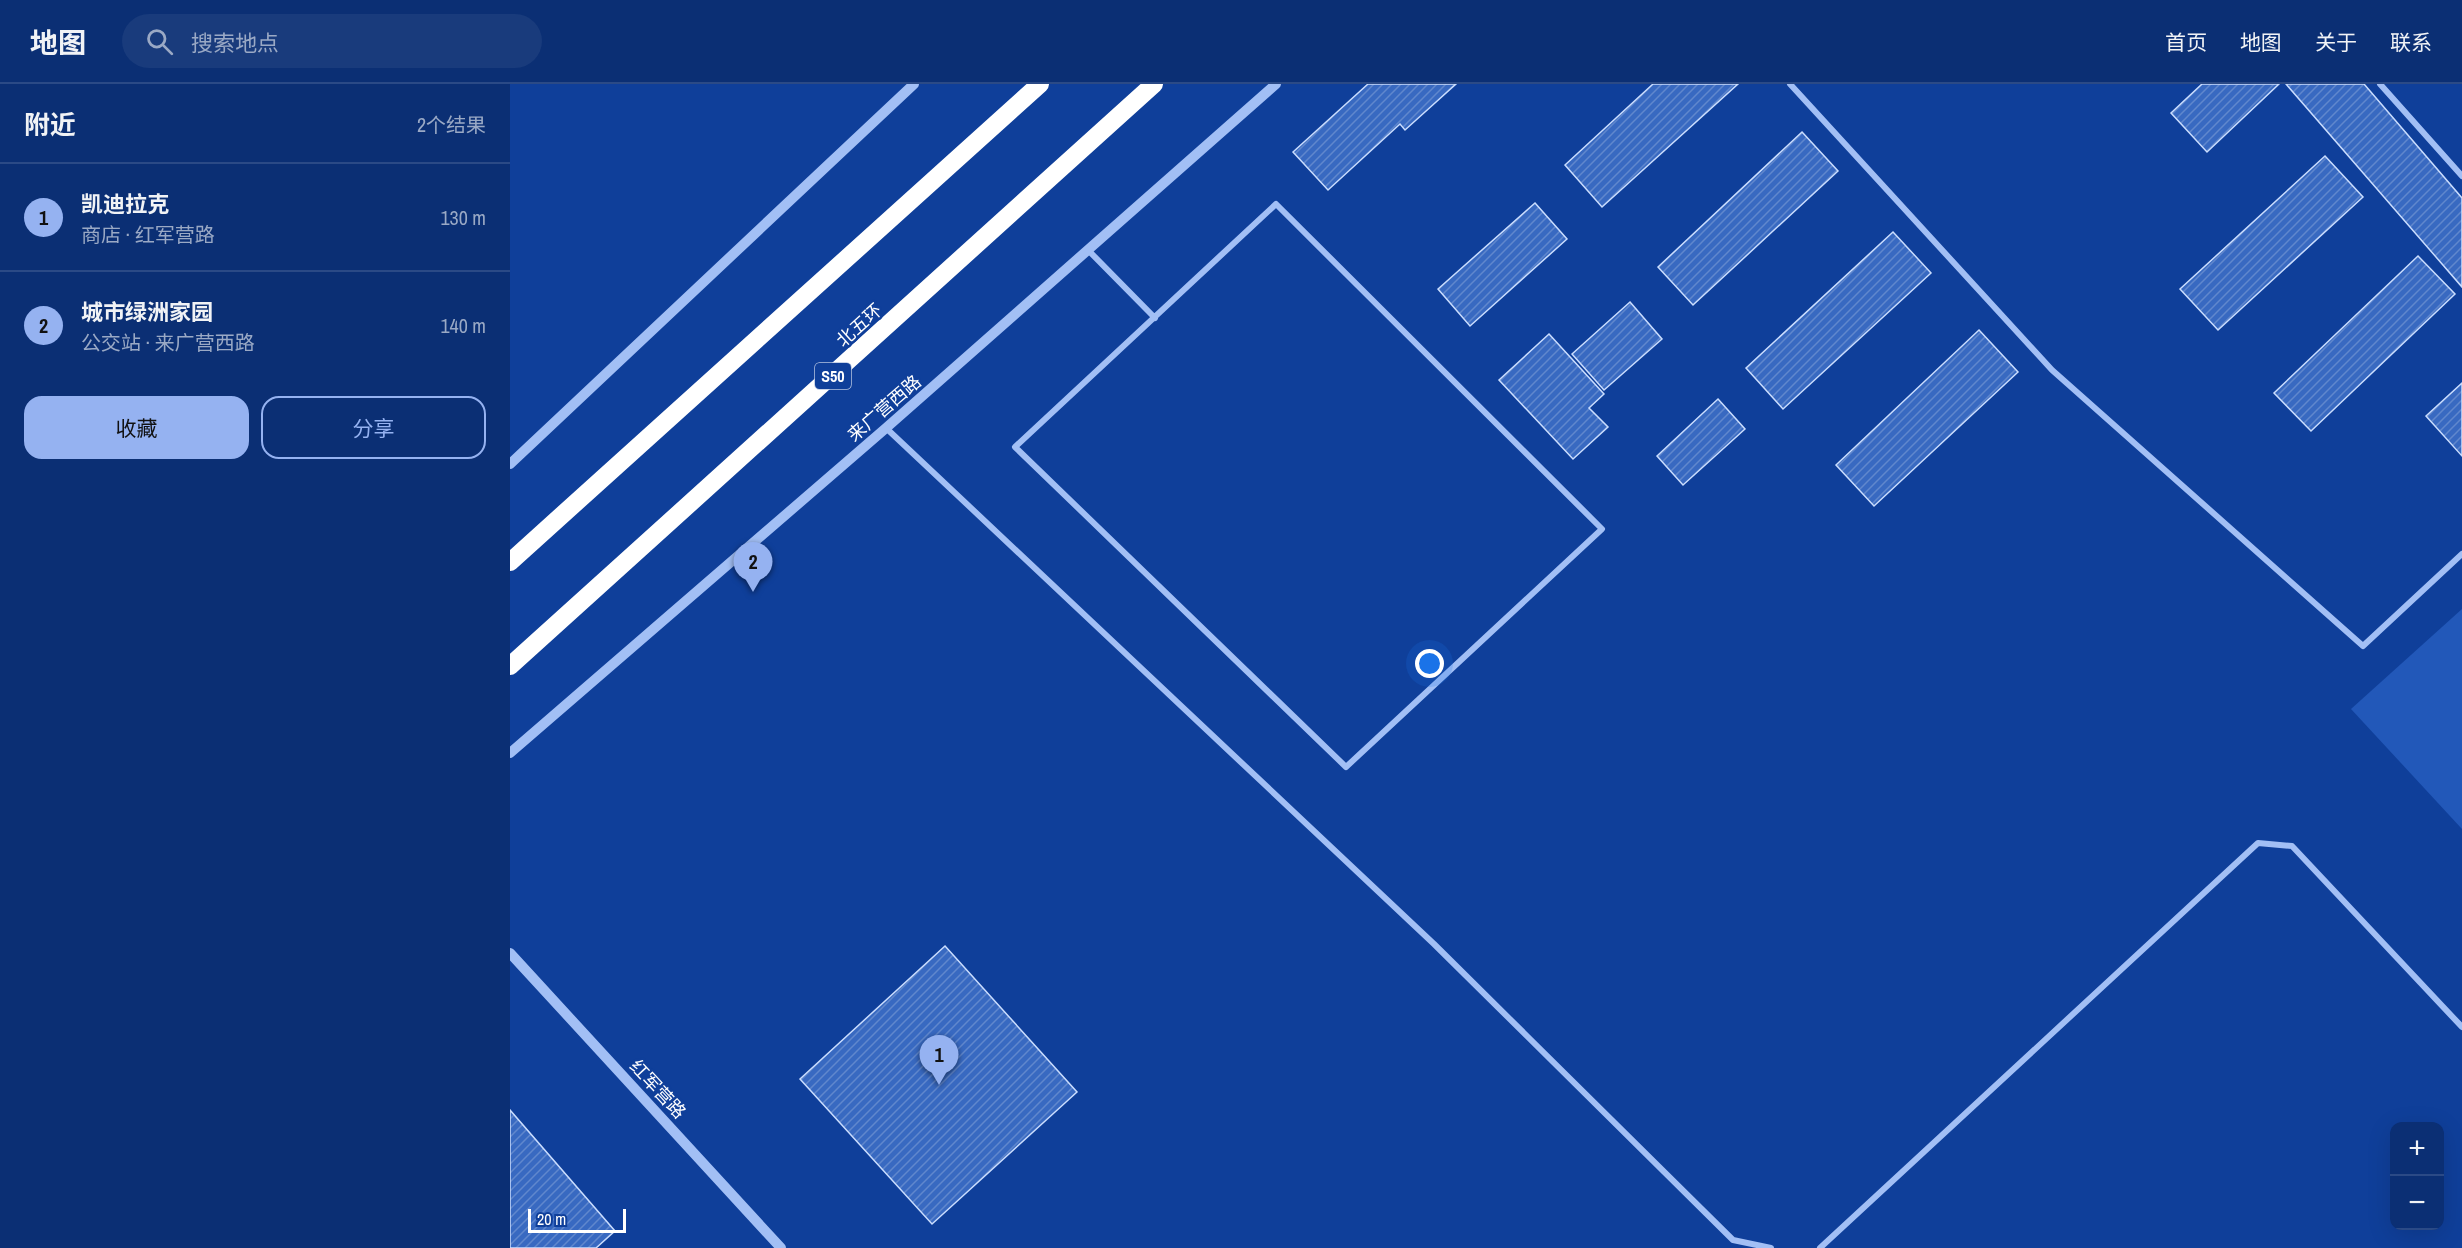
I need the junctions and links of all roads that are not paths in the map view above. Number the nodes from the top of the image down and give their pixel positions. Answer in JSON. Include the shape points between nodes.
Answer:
{"nodes":[{"id":1,"x":914,"y":84,"type":"edge"},
{"id":2,"x":1040,"y":84,"type":"edge"},
{"id":3,"x":1154,"y":84,"type":"edge"},
{"id":4,"x":1276,"y":84,"type":"edge"},
{"id":5,"x":1790,"y":84,"type":"edge"},
{"id":6,"x":2380,"y":84,"type":"edge"},
{"id":7,"x":2462,"y":176,"type":"edge"},
{"id":8,"x":1088,"y":250,"type":"junction"},
{"id":9,"x":1155,"y":318,"type":"junction"},
{"id":10,"x":886,"y":428,"type":"junction"},
{"id":11,"x":510,"y":464,"type":"edge"},
{"id":12,"x":2462,"y":554,"type":"edge"},
{"id":13,"x":510,"y":561,"type":"edge"},
{"id":14,"x":510,"y":666,"type":"edge"},
{"id":15,"x":510,"y":753,"type":"edge"},
{"id":16,"x":510,"y":953,"type":"edge"},
{"id":17,"x":2462,"y":1027,"type":"edge"},
{"id":18,"x":781,"y":1248,"type":"edge"},
{"id":19,"x":1771,"y":1248,"type":"edge"},
{"id":20,"x":1820,"y":1248,"type":"edge"}],
"edges":[{"from":1,"to":11,"type":"street"},
{"from":2,"to":13,"type":"highway"},
{"from":3,"to":14,"type":"highway","name":"北五环","number":"S50"},
{"from":4,"to":8,"type":"street","name":"来广营西路"},
{"from":5,"to":12,"type":"street","via":[[2052,370],[2363,646]]},
{"from":6,"to":7,"type":"street"},
{"from":8,"to":9,"type":"street"},
{"from":8,"to":10,"type":"street","name":"来广营西路"},
{"from":9,"to":9,"type":"street","via":[[1015,447],[1346,767],[1602,529],[1276,204]]},
{"from":10,"to":15,"type":"street","name":"来广营西路"},
{"from":10,"to":19,"type":"street","via":[[1434,944],[1733,1240]]},
{"from":16,"to":18,"type":"street","name":"红军营路"},
{"from":17,"to":20,"type":"street","via":[[2292,846],[2258,843]]}]}
